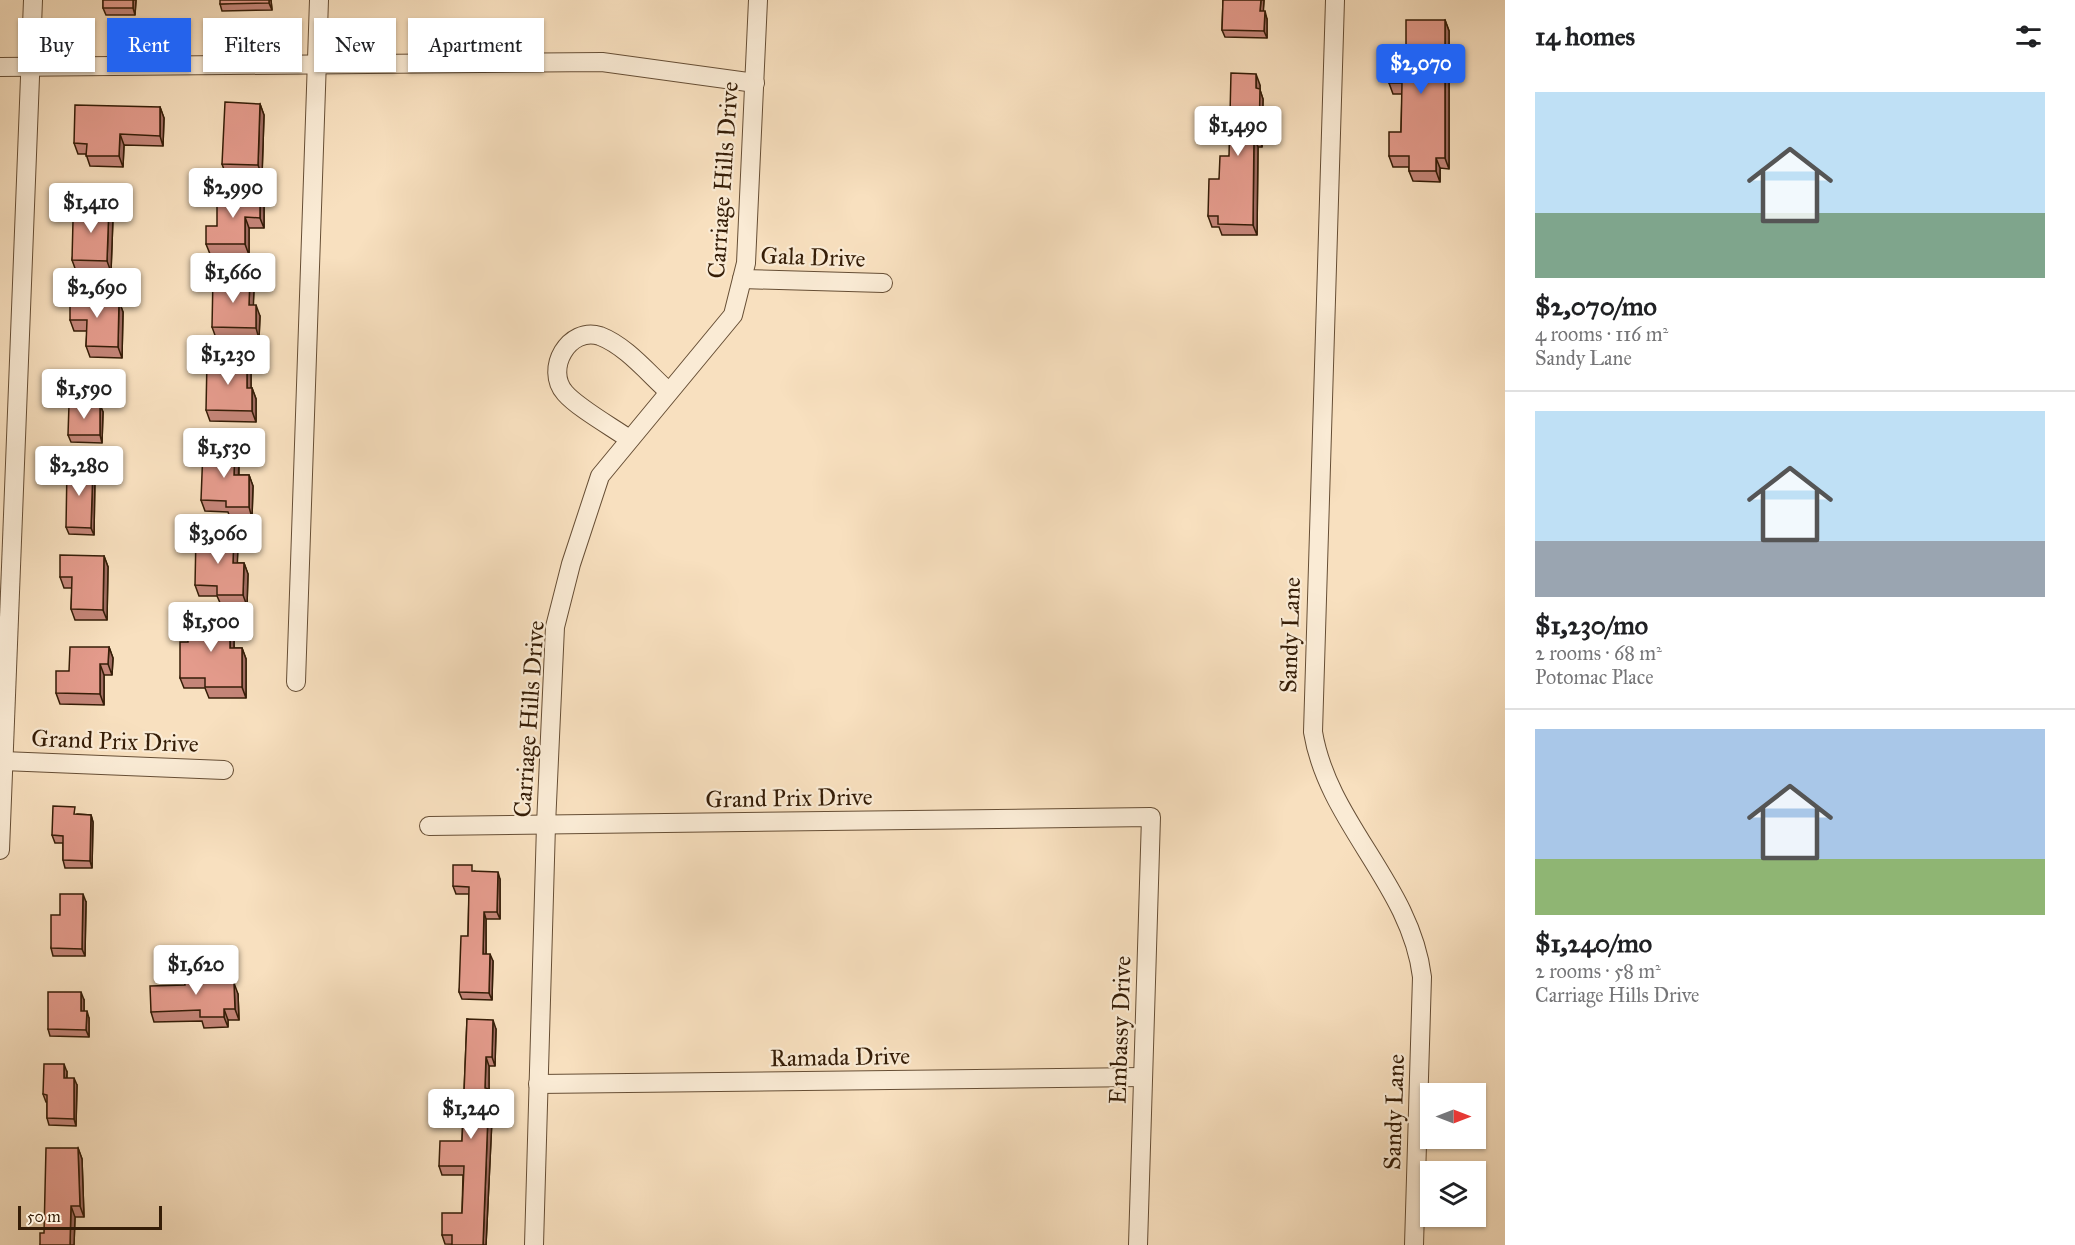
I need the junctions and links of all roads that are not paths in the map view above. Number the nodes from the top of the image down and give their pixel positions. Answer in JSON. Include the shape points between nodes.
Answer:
{"nodes":[{"id":1,"x":33,"y":0,"type":"edge"},
{"id":2,"x":318,"y":0,"type":"edge"},
{"id":3,"x":758,"y":0,"type":"edge"},
{"id":4,"x":1335,"y":0,"type":"edge"},
{"id":5,"x":32,"y":18,"type":"edge"},
{"id":6,"x":317,"y":18,"type":"edge"},
{"id":7,"x":314,"y":63,"type":"edge"},
{"id":8,"x":396,"y":63,"type":"edge"},
{"id":9,"x":95,"y":65,"type":"edge"},
{"id":10,"x":18,"y":66,"type":"edge"},
{"id":11,"x":0,"y":67,"type":"edge"},
{"id":12,"x":29,"y":72,"type":"edge"},
{"id":13,"x":316,"y":72,"type":"edge"},
{"id":14,"x":755,"y":83,"type":"junction"},
{"id":15,"x":742,"y":279,"type":"junction"},
{"id":16,"x":884,"y":283,"type":"dead end"},
{"id":17,"x":668,"y":391,"type":"junction"},
{"id":18,"x":629,"y":439,"type":"junction"},
{"id":19,"x":296,"y":682,"type":"dead end"},
{"id":20,"x":3,"y":761,"type":"junction"},
{"id":21,"x":224,"y":770,"type":"dead end"},
{"id":22,"x":1151,"y":817,"type":"joint"},
{"id":23,"x":546,"y":825,"type":"junction"},
{"id":24,"x":429,"y":826,"type":"dead end"},
{"id":25,"x":0,"y":850,"type":"edge"},
{"id":26,"x":1143,"y":1077,"type":"junction"},
{"id":27,"x":538,"y":1084,"type":"junction"},
{"id":28,"x":534,"y":1245,"type":"edge"},
{"id":29,"x":1138,"y":1245,"type":"edge"},
{"id":30,"x":1414,"y":1245,"type":"edge"}],
"edges":[{"from":1,"to":5,"type":"street"},
{"from":2,"to":6,"type":"street"},
{"from":3,"to":14,"type":"street","name":"Carriage Hills Drive"},
{"from":4,"to":30,"type":"street","name":"Sandy Lane","via":[[1313,732],[1330,792],[1408,921],[1419,954],[1422,977]]},
{"from":7,"to":9,"type":"street"},
{"from":8,"to":14,"type":"street","via":[[602,62]]},
{"from":10,"to":11,"type":"street"},
{"from":12,"to":20,"type":"street"},
{"from":13,"to":19,"type":"street"},
{"from":14,"to":15,"type":"street","name":"Carriage Hills Drive"},
{"from":15,"to":16,"type":"street","name":"Gala Drive"},
{"from":15,"to":17,"type":"street","name":"Carriage Hills Drive","via":[[733,315]]},
{"from":17,"to":18,"type":"street","name":"Carriage Hills Drive"},
{"from":17,"to":18,"type":"street","via":[[608,340],[582,335],[568,345],[559,357],[557,376],[564,392]]},
{"from":18,"to":23,"type":"street","name":"Carriage Hills Drive","via":[[600,476],[555,627]]},
{"from":20,"to":21,"type":"street","name":"Grand Prix Drive"},
{"from":20,"to":25,"type":"street"},
{"from":22,"to":23,"type":"street","name":"Grand Prix Drive"},
{"from":22,"to":26,"type":"street","name":"Embassy Drive"},
{"from":23,"to":24,"type":"street","name":"Grand Prix Drive"},
{"from":23,"to":27,"type":"street","name":"Carriage Hills Drive"},
{"from":26,"to":27,"type":"street","name":"Ramada Drive"},
{"from":26,"to":29,"type":"street","name":"Embassy Drive"},
{"from":27,"to":28,"type":"street","name":"Carriage Hills Drive"}]}
